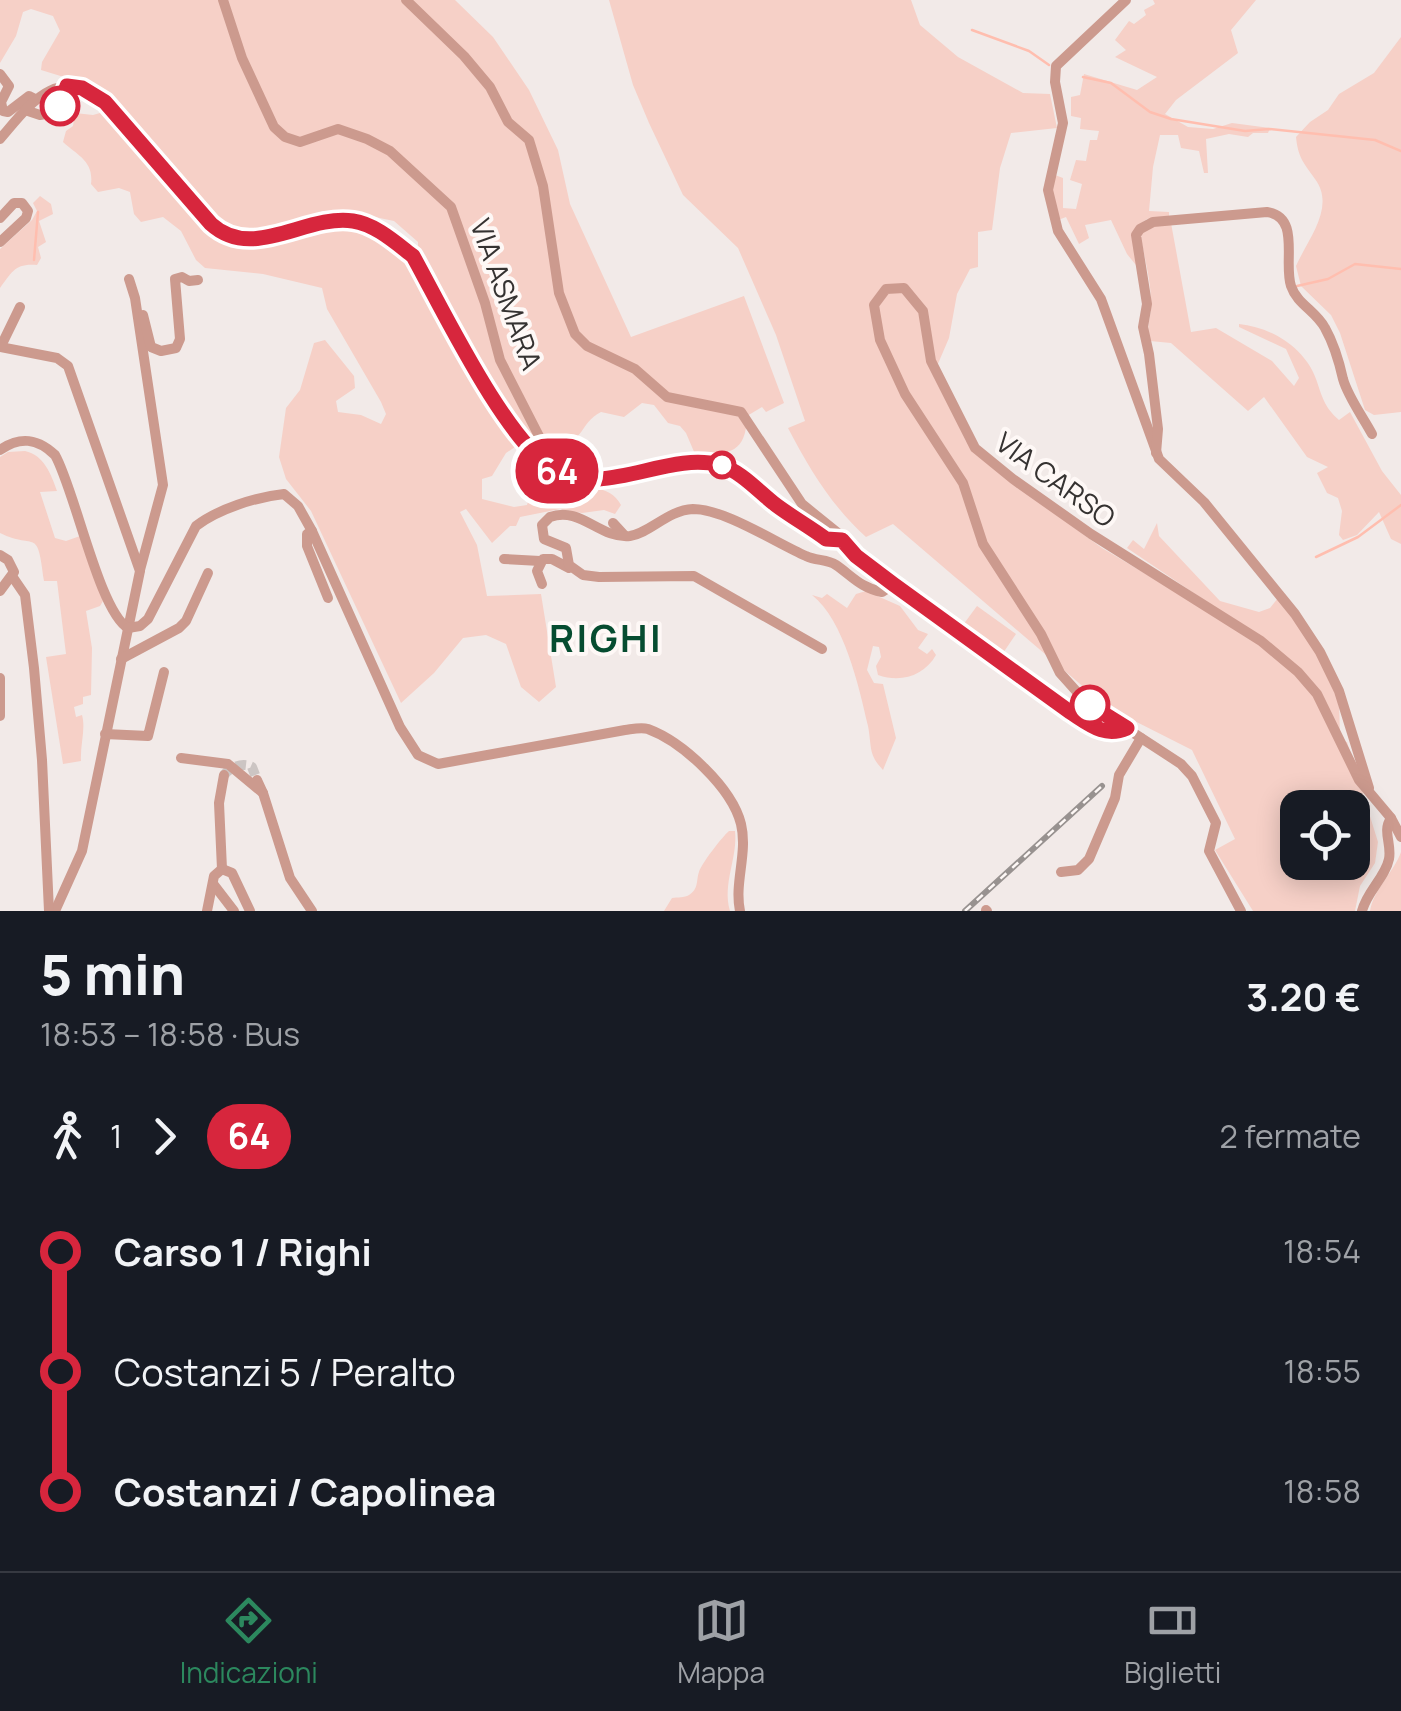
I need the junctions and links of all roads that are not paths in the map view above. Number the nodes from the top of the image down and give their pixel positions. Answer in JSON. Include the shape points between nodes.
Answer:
{"nodes":[{"id":1,"x":224,"y":0,"type":"edge"},
{"id":2,"x":406,"y":0,"type":"edge"},
{"id":3,"x":1126,"y":0,"type":"edge"},
{"id":4,"x":0,"y":74,"type":"edge"},
{"id":5,"x":67,"y":86,"type":"junction"},
{"id":6,"x":36,"y":99,"type":"junction"},
{"id":7,"x":26,"y":110,"type":"junction"},
{"id":8,"x":0,"y":139,"type":"edge"},
{"id":9,"x":0,"y":218,"type":"edge"},
{"id":10,"x":0,"y":242,"type":"edge"},
{"id":11,"x":130,"y":279,"type":"dead end"},
{"id":12,"x":198,"y":280,"type":"dead end"},
{"id":13,"x":135,"y":298,"type":"junction"},
{"id":14,"x":20,"y":306,"type":"dead end"},
{"id":15,"x":0,"y":346,"type":"edge"},
{"id":16,"x":1372,"y":434,"type":"dead end"},
{"id":17,"x":0,"y":450,"type":"edge"},
{"id":18,"x":1156,"y":454,"type":"junction"},
{"id":19,"x":587,"y":477,"type":"junction"},
{"id":20,"x":613,"y":523,"type":"dead end"},
{"id":21,"x":312,"y":531,"type":"junction"},
{"id":22,"x":624,"y":535,"type":"junction"},
{"id":23,"x":842,"y":540,"type":"junction"},
{"id":24,"x":0,"y":555,"type":"edge"},
{"id":25,"x":504,"y":559,"type":"dead end"},
{"id":26,"x":540,"y":560,"type":"junction"},
{"id":27,"x":569,"y":567,"type":"junction"},
{"id":28,"x":140,"y":571,"type":"junction"},
{"id":29,"x":208,"y":573,"type":"dead end"},
{"id":30,"x":12,"y":576,"type":"junction"},
{"id":31,"x":599,"y":577,"type":"junction"},
{"id":32,"x":581,"y":582,"type":"dead end"},
{"id":33,"x":542,"y":584,"type":"dead end"},
{"id":34,"x":893,"y":584,"type":"junction"},
{"id":35,"x":0,"y":591,"type":"edge"},
{"id":36,"x":328,"y":598,"type":"dead end"},
{"id":37,"x":128,"y":628,"type":"junction"},
{"id":38,"x":822,"y":649,"type":"dead end"},
{"id":39,"x":122,"y":660,"type":"junction"},
{"id":40,"x":164,"y":672,"type":"dead end"},
{"id":41,"x":0,"y":678,"type":"edge"},
{"id":42,"x":0,"y":688,"type":"edge"},
{"id":43,"x":0,"y":716,"type":"edge"},
{"id":44,"x":1127,"y":728,"type":"junction"},
{"id":45,"x":105,"y":734,"type":"junction"},
{"id":46,"x":1141,"y":738,"type":"junction"},
{"id":47,"x":182,"y":758,"type":"dead end"},
{"id":48,"x":224,"y":775,"type":"dead end"},
{"id":49,"x":257,"y":780,"type":"dead end"},
{"id":50,"x":1369,"y":789,"type":"junction"},
{"id":51,"x":262,"y":794,"type":"junction"},
{"id":52,"x":1391,"y":818,"type":"junction"},
{"id":53,"x":1401,"y":837,"type":"edge"},
{"id":54,"x":222,"y":869,"type":"junction"},
{"id":55,"x":1061,"y":872,"type":"dead end"},
{"id":56,"x":214,"y":885,"type":"junction"},
{"id":57,"x":52,"y":911,"type":"edge"},
{"id":58,"x":208,"y":911,"type":"edge"},
{"id":59,"x":234,"y":911,"type":"edge"},
{"id":60,"x":250,"y":911,"type":"edge"},
{"id":61,"x":312,"y":911,"type":"edge"},
{"id":62,"x":740,"y":911,"type":"edge"},
{"id":63,"x":1241,"y":911,"type":"edge"},
{"id":64,"x":1362,"y":911,"type":"edge"}],
"edges":[{"from":1,"to":19,"type":"street","name":"VIA ASMARA","via":[[242,58],[277,131],[300,142],[334,129],[367,139],[390,151],[451,207],[500,360],[542,442]]},
{"from":2,"to":23,"type":"street","via":[[464,56],[508,122],[529,140],[559,294],[575,334],[635,370],[666,398],[745,416],[802,504]]},
{"from":3,"to":18,"type":"street","via":[[1056,66],[1062,124],[1048,190],[1058,231],[1101,300],[1124,356]]},
{"from":4,"to":6,"type":"street","via":[[9,86],[3,111],[29,96]]},
{"from":5,"to":6,"type":"street"},
{"from":5,"to":7,"type":"street","via":[[60,106],[47,114]]},
{"from":5,"to":19,"type":"street","via":[[105,102],[226,235],[248,240],[354,221],[413,256],[522,442],[555,470]]},
{"from":6,"to":7,"type":"street"},
{"from":7,"to":8,"type":"street"},
{"from":9,"to":10,"type":"street","via":[[14,203],[28,211]]},
{"from":11,"to":13,"type":"street"},
{"from":12,"to":13,"type":"street","via":[[174,280],[180,339],[172,350],[149,344]]},
{"from":13,"to":28,"type":"street","via":[[163,484]]},
{"from":14,"to":15,"type":"street"},
{"from":15,"to":28,"type":"street","via":[[68,366]]},
{"from":16,"to":18,"type":"street","via":[[1323,324],[1291,288],[1283,219],[1274,212],[1248,213],[1153,222],[1136,236]]},
{"from":17,"to":37,"type":"street","via":[[28,440],[54,454],[105,591]]},
{"from":18,"to":50,"type":"street","via":[[1204,502],[1320,652]]},
{"from":19,"to":23,"type":"street","via":[[674,463],[724,466],[826,539]]},
{"from":20,"to":22,"type":"street"},
{"from":21,"to":36,"type":"street","via":[[308,546]]},
{"from":21,"to":37,"type":"street","via":[[284,494],[206,518],[148,618]]},
{"from":21,"to":62,"type":"street","via":[[418,755],[438,764],[647,728],[707,771],[740,820]]},
{"from":22,"to":27,"type":"street","via":[[569,514],[550,517],[543,536],[566,548]]},
{"from":22,"to":34,"type":"street","via":[[694,509],[735,519],[830,562],[860,585],[884,592]]},
{"from":23,"to":34,"type":"street"},
{"from":24,"to":30,"type":"street","via":[[11,563]]},
{"from":25,"to":26,"type":"street"},
{"from":26,"to":27,"type":"street"},
{"from":26,"to":33,"type":"street"},
{"from":27,"to":31,"type":"street"},
{"from":28,"to":37,"type":"street"},
{"from":29,"to":39,"type":"street","via":[[186,621]]},
{"from":30,"to":35,"type":"street"},
{"from":30,"to":57,"type":"street","via":[[25,595],[33,654]]},
{"from":31,"to":32,"type":"street"},
{"from":31,"to":38,"type":"street","via":[[694,576]]},
{"from":34,"to":44,"type":"street","via":[[1098,730]]},
{"from":37,"to":39,"type":"street"},
{"from":39,"to":45,"type":"street"},
{"from":40,"to":45,"type":"street","via":[[148,736]]},
{"from":41,"to":42,"type":"street"},
{"from":42,"to":43,"type":"street"},
{"from":44,"to":46,"type":"street"},
{"from":44,"to":50,"type":"street","name":"VIA CARSO","via":[[1071,689],[984,544],[963,483],[905,394],[880,340],[874,305],[886,289],[904,288],[918,301],[931,361],[975,448],[1298,672]]},
{"from":45,"to":57,"type":"street","via":[[82,851]]},
{"from":46,"to":55,"type":"street","via":[[1119,774],[1089,859],[1078,870]]},
{"from":46,"to":63,"type":"street","via":[[1180,764],[1198,788],[1216,823],[1208,845],[1216,869]]},
{"from":47,"to":51,"type":"street","via":[[228,764]]},
{"from":48,"to":54,"type":"street"},
{"from":49,"to":51,"type":"street"},
{"from":50,"to":52,"type":"street","name":"VIA CARSO"},
{"from":51,"to":61,"type":"street","via":[[290,878]]},
{"from":52,"to":53,"type":"street","name":"VIA CARSO"},
{"from":52,"to":64,"type":"street","via":[[1389,860]]},
{"from":54,"to":56,"type":"street"},
{"from":54,"to":60,"type":"street","via":[[232,873]]},
{"from":56,"to":58,"type":"street"},
{"from":56,"to":59,"type":"street"}]}
